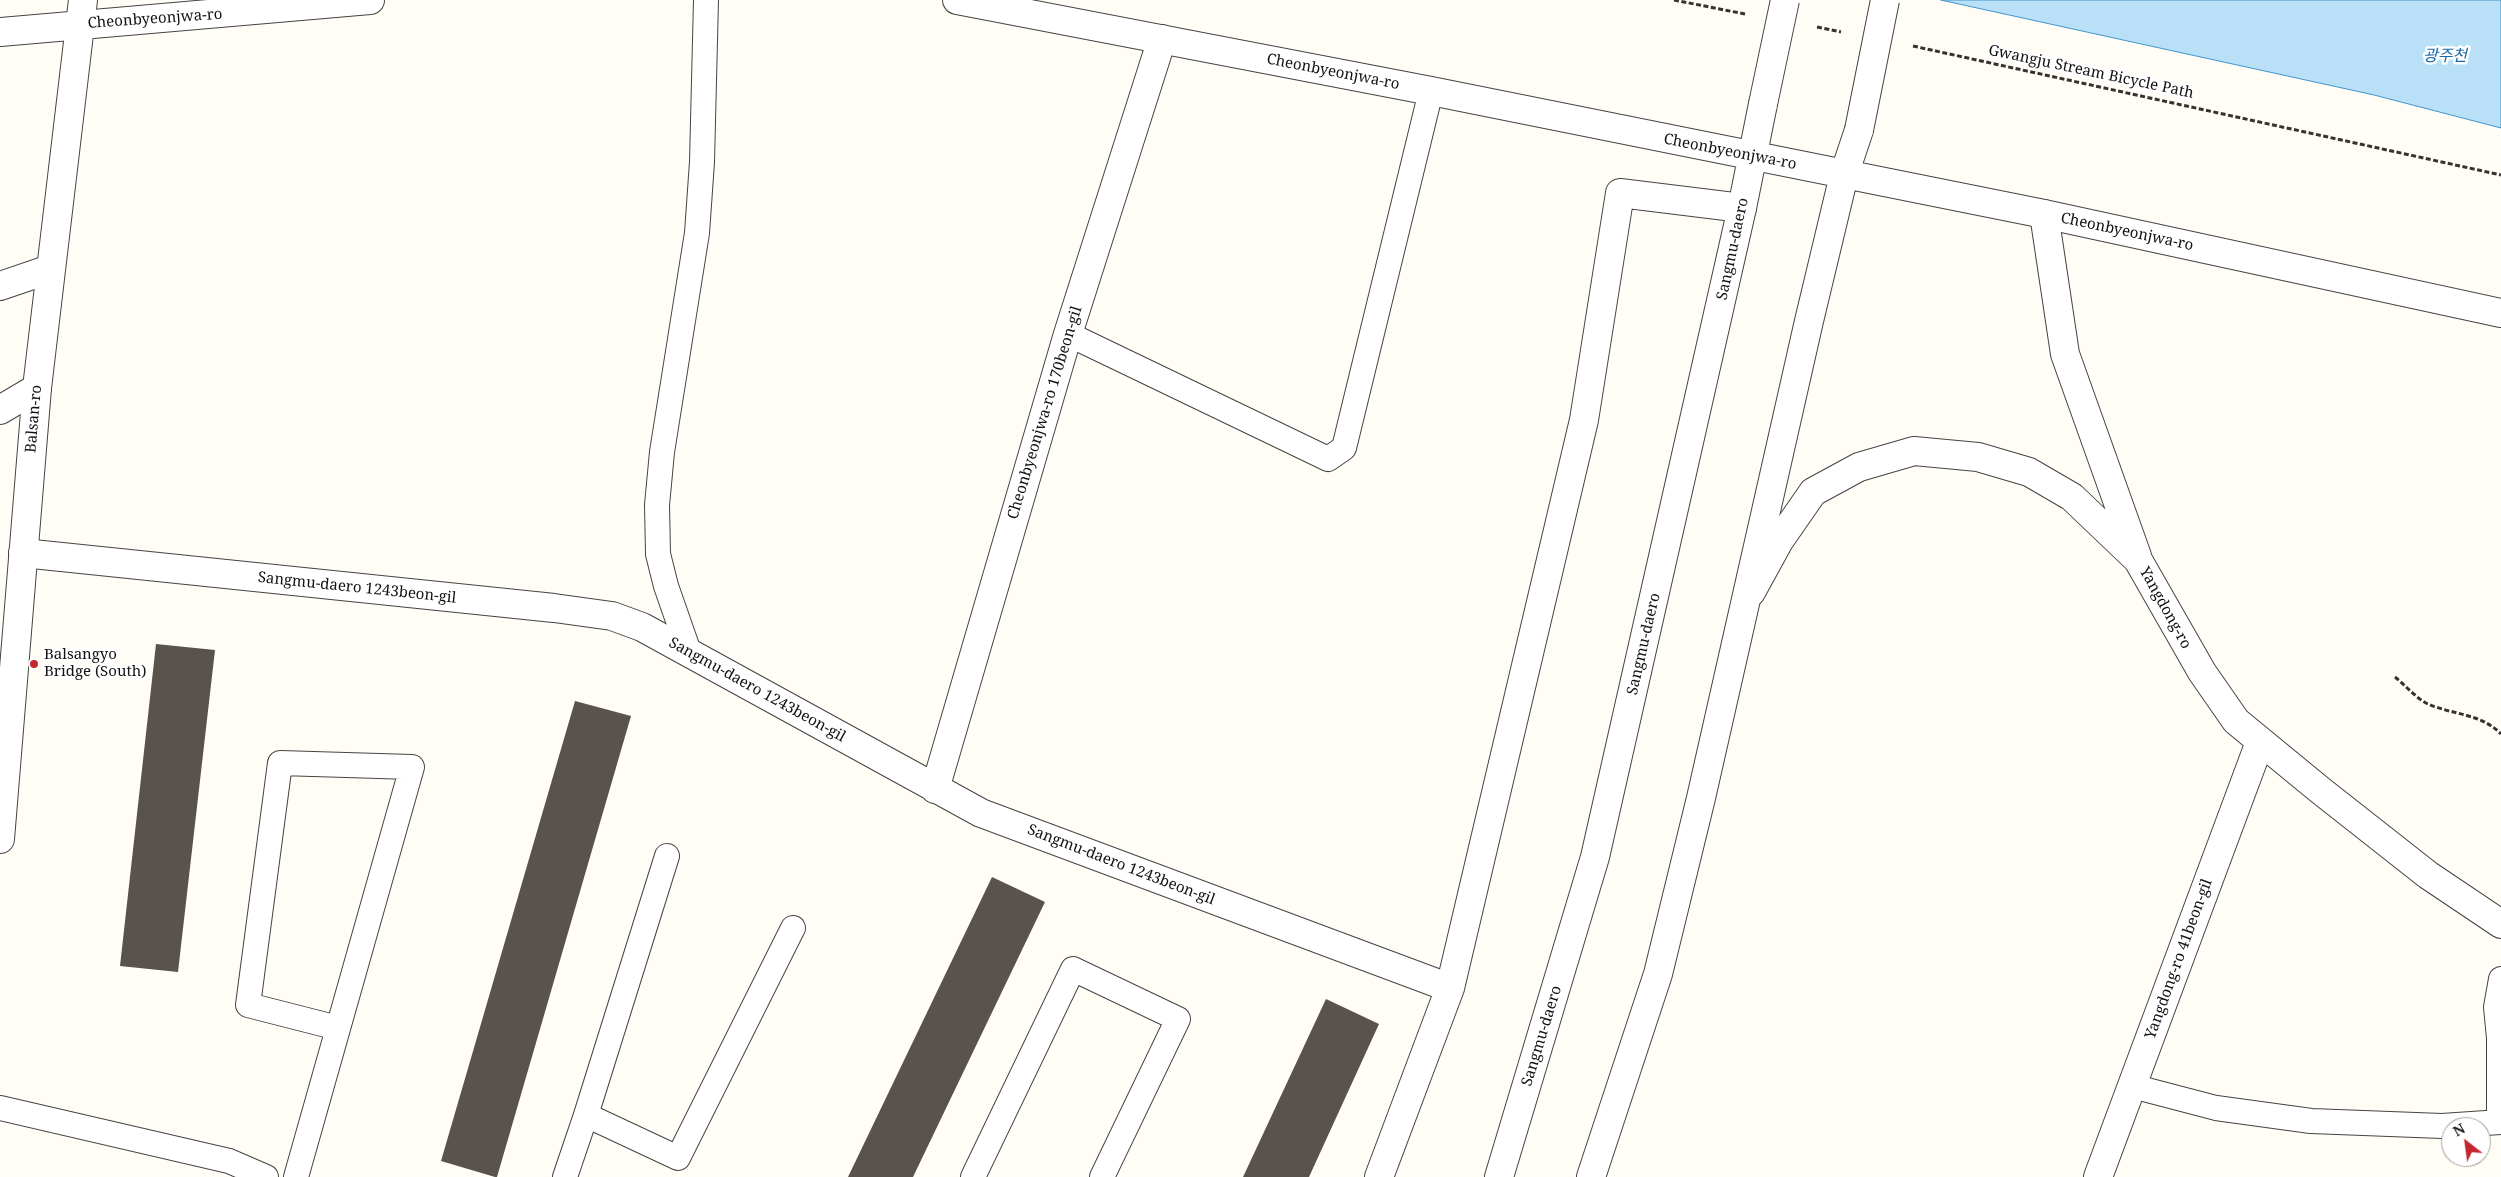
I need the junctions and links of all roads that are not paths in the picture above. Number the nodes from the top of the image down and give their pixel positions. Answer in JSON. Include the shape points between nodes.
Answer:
{"nodes":[{"id":1,"x":370,"y":0,"type":"edge"},
{"id":2,"x":706,"y":0,"type":"edge"},
{"id":3,"x":957,"y":0,"type":"edge"},
{"id":4,"x":1785,"y":0,"type":"edge"},
{"id":5,"x":1885,"y":0,"type":"edge"},
{"id":6,"x":83,"y":12,"type":"edge"},
{"id":7,"x":0,"y":32,"type":"edge"},
{"id":8,"x":1162,"y":39,"type":"junction"},
{"id":9,"x":1431,"y":91,"type":"junction"},
{"id":10,"x":1752,"y":156,"type":"junction"},
{"id":11,"x":1844,"y":175,"type":"junction"},
{"id":12,"x":1742,"y":208,"type":"junction"},
{"id":13,"x":2044,"y":214,"type":"junction"},
{"id":14,"x":50,"y":269,"type":"junction"},
{"id":15,"x":0,"y":286,"type":"edge"},
{"id":16,"x":2501,"y":313,"type":"edge"},
{"id":17,"x":1068,"y":334,"type":"junction"},
{"id":18,"x":37,"y":388,"type":"junction"},
{"id":19,"x":0,"y":410,"type":"edge"},
{"id":20,"x":23,"y":553,"type":"junction"},
{"id":21,"x":2138,"y":560,"type":"junction"},
{"id":22,"x":1742,"y":607,"type":"junction"},
{"id":23,"x":689,"y":652,"type":"junction"},
{"id":24,"x":2260,"y":742,"type":"junction"},
{"id":25,"x":935,"y":789,"type":"junction"},
{"id":26,"x":0,"y":839,"type":"edge"},
{"id":27,"x":667,"y":856,"type":"dead end"},
{"id":28,"x":2501,"y":924,"type":"edge"},
{"id":29,"x":793,"y":928,"type":"dead end"},
{"id":30,"x":2501,"y":979,"type":"edge"},
{"id":31,"x":1450,"y":988,"type":"junction"},
{"id":32,"x":338,"y":1028,"type":"junction"},
{"id":33,"x":2132,"y":1086,"type":"junction"},
{"id":34,"x":0,"y":1108,"type":"edge"},
{"id":35,"x":586,"y":1115,"type":"junction"},
{"id":36,"x":2500,"y":1122,"type":"edge"},
{"id":37,"x":266,"y":1177,"type":"edge"},
{"id":38,"x":296,"y":1177,"type":"edge"},
{"id":39,"x":565,"y":1177,"type":"edge"},
{"id":40,"x":973,"y":1177,"type":"edge"},
{"id":41,"x":1102,"y":1177,"type":"edge"},
{"id":42,"x":1379,"y":1177,"type":"edge"},
{"id":43,"x":1499,"y":1177,"type":"edge"},
{"id":44,"x":1591,"y":1177,"type":"edge"},
{"id":45,"x":2098,"y":1177,"type":"edge"}],
"edges":[{"from":1,"to":6,"type":"street","name":"Cheonbyeonjwa-ro","via":[[226,14]]},
{"from":2,"to":23,"type":"lane","via":[[697,233],[662,452],[657,505],[658,554]]},
{"from":3,"to":8,"type":"street","name":"Cheonbyeonjwa-ro"},
{"from":4,"to":10,"type":"street","name":"Sangmu-daero","bridge":true},
{"from":5,"to":11,"type":"street","bridge":true,"via":[[1859,130]]},
{"from":6,"to":7,"type":"street","name":"Cheonbyeonjwa-ro"},
{"from":6,"to":14,"type":"street","name":"Balsan-ro"},
{"from":8,"to":9,"type":"street","name":"Cheonbyeonjwa-ro"},
{"from":8,"to":17,"type":"street","name":"Cheonbyeonjwa-ro 170beon-gil"},
{"from":9,"to":10,"type":"street","name":"Cheonbyeonjwa-ro"},
{"from":9,"to":17,"type":"lane","via":[[1344,448],[1328,459]]},
{"from":10,"to":11,"type":"street","name":"Cheonbyeonjwa-ro"},
{"from":10,"to":12,"type":"street","name":"Sangmu-daero"},
{"from":11,"to":13,"type":"street","name":"Cheonbyeonjwa-ro"},
{"from":11,"to":22,"type":"street"},
{"from":12,"to":31,"type":"street","via":[[1620,193],[1584,420]]},
{"from":12,"to":43,"type":"street","name":"Sangmu-daero","via":[[1595,858]]},
{"from":13,"to":16,"type":"street","name":"Cheonbyeonjwa-ro"},
{"from":13,"to":21,"type":"street","via":[[2065,354]]},
{"from":14,"to":15,"type":"street"},
{"from":14,"to":18,"type":"street","name":"Balsan-ro"},
{"from":17,"to":25,"type":"street","name":"Cheonbyeonjwa-ro 170beon-gil"},
{"from":18,"to":19,"type":"street"},
{"from":18,"to":20,"type":"street","name":"Balsan-ro"},
{"from":20,"to":23,"type":"street","name":"Sangmu-daero 1243beon-gil","via":[[612,616],[642,627]]},
{"from":20,"to":26,"type":"street","name":"Balsan-ro"},
{"from":21,"to":22,"type":"street","name":"Yangdong-ro","via":[[2072,497],[2029,472],[1978,457],[1914,451],[1859,467],[1813,492],[1779,541]]},
{"from":21,"to":24,"type":"street","name":"Yangdong-ro","via":[[2202,672],[2236,721]]},
{"from":22,"to":44,"type":"street","via":[[1701,798],[1658,974]]},
{"from":23,"to":25,"type":"street","name":"Sangmu-daero 1243beon-gil"},
{"from":24,"to":28,"type":"street","name":"Yangdong-ro","via":[[2428,875]]},
{"from":24,"to":33,"type":"street","name":"Yangdong-ro 41beon-gil"},
{"from":25,"to":31,"type":"street","name":"Sangmu-daero 1243beon-gil","via":[[981,813]]},
{"from":27,"to":35,"type":"lane"},
{"from":29,"to":35,"type":"lane","via":[[678,1158]]},
{"from":30,"to":36,"type":"lane","via":[[2496,1007]]},
{"from":31,"to":42,"type":"street"},
{"from":32,"to":32,"type":"lane","via":[[412,767],[280,763],[248,1005]]},
{"from":32,"to":38,"type":"lane"},
{"from":33,"to":36,"type":"lane","via":[[2216,1108],[2311,1121],[2442,1126]]},
{"from":33,"to":45,"type":"street","name":"Yangdong-ro 41beon-gil"},
{"from":34,"to":37,"type":"lane","via":[[229,1161]]},
{"from":35,"to":39,"type":"lane"},
{"from":40,"to":41,"type":"lane","via":[[1073,969],[1178,1019]]}]}
